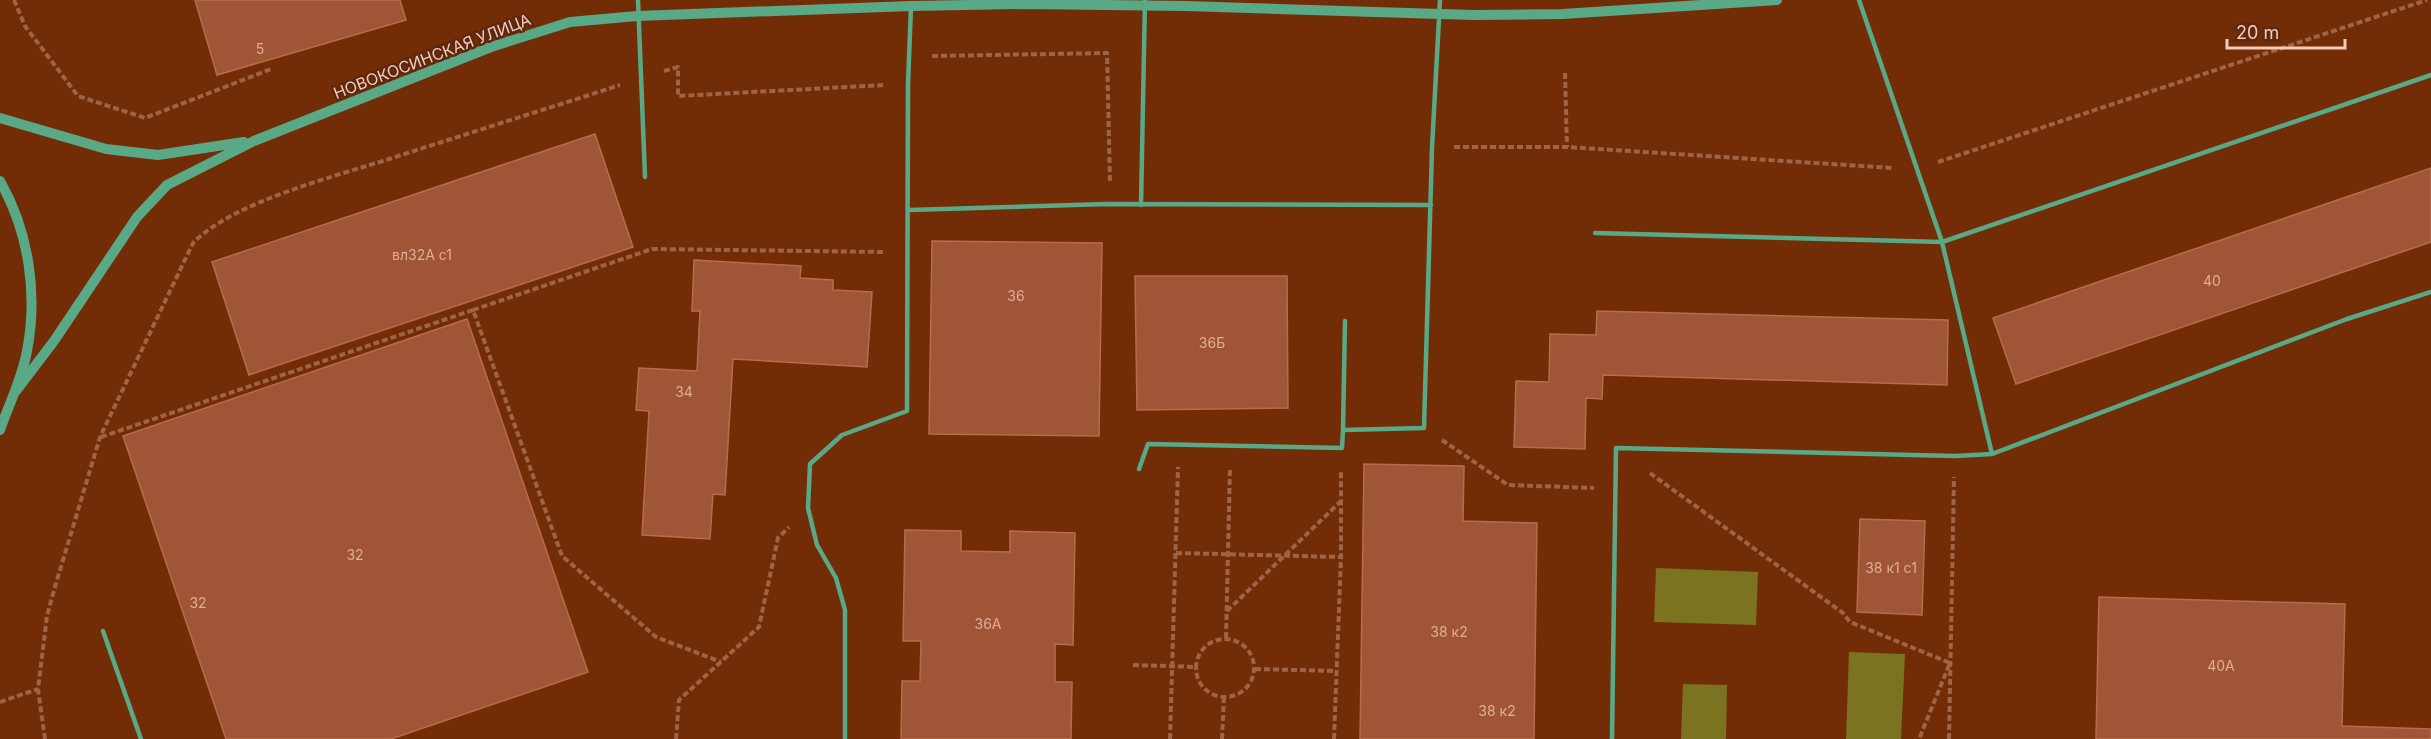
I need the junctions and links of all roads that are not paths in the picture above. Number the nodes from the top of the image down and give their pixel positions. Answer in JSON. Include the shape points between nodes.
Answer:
{"nodes":[{"id":1,"x":638,"y":0,"type":"edge"},
{"id":2,"x":1440,"y":0,"type":"edge"},
{"id":3,"x":1777,"y":0,"type":"edge"},
{"id":4,"x":1859,"y":0,"type":"edge"},
{"id":5,"x":1145,"y":2,"type":"edge"},
{"id":6,"x":911,"y":6,"type":"junction"},
{"id":7,"x":1440,"y":15,"type":"junction"},
{"id":8,"x":637,"y":16,"type":"junction"},
{"id":9,"x":2431,"y":75,"type":"edge"},
{"id":10,"x":0,"y":118,"type":"edge"},
{"id":11,"x":254,"y":141,"type":"junction"},
{"id":12,"x":0,"y":171,"type":"edge"},
{"id":13,"x":645,"y":177,"type":"dead end"},
{"id":14,"x":0,"y":181,"type":"edge"},
{"id":15,"x":7,"y":193,"type":"junction"},
{"id":16,"x":1142,"y":205,"type":"junction"},
{"id":17,"x":1431,"y":205,"type":"junction"},
{"id":18,"x":909,"y":210,"type":"junction"},
{"id":19,"x":1595,"y":233,"type":"dead end"},
{"id":20,"x":1942,"y":243,"type":"junction"},
{"id":21,"x":2431,"y":292,"type":"edge"},
{"id":22,"x":1345,"y":321,"type":"dead end"},
{"id":23,"x":16,"y":391,"type":"junction"},
{"id":24,"x":2,"y":421,"type":"edge"},
{"id":25,"x":0,"y":430,"type":"edge"},
{"id":26,"x":1342,"y":430,"type":"junction"},
{"id":27,"x":1992,"y":454,"type":"junction"},
{"id":28,"x":1139,"y":470,"type":"dead end"},
{"id":29,"x":103,"y":632,"type":"dead end"},
{"id":30,"x":141,"y":739,"type":"edge"},
{"id":31,"x":844,"y":739,"type":"edge"},
{"id":32,"x":1612,"y":739,"type":"edge"}],
"edges":[{"from":1,"to":8,"type":"lane"},
{"from":2,"to":7,"type":"lane"},
{"from":3,"to":7,"type":"street","name":"НОВОКОСИНСКАЯ УЛИЦА","via":[[1563,14]]},
{"from":4,"to":20,"type":"lane"},
{"from":5,"to":6,"type":"street","name":"НОВОКОСИНСКАЯ УЛИЦА"},
{"from":5,"to":7,"type":"street","name":"НОВОКОСИНСКАЯ УЛИЦА"},
{"from":5,"to":16,"type":"lane"},
{"from":6,"to":8,"type":"street","name":"НОВОКОСИНСКАЯ УЛИЦА"},
{"from":6,"to":18,"type":"lane"},
{"from":7,"to":17,"type":"lane"},
{"from":8,"to":11,"type":"street","name":"НОВОКОСИНСКАЯ УЛИЦА","via":[[570,22],[491,47]]},
{"from":8,"to":13,"type":"lane"},
{"from":9,"to":20,"type":"lane"},
{"from":10,"to":11,"type":"street","via":[[106,149],[158,155]]},
{"from":11,"to":23,"type":"street","via":[[167,185],[136,217]]},
{"from":12,"to":15,"type":"street"},
{"from":14,"to":15,"type":"street"},
{"from":15,"to":23,"type":"street","via":[[22,230],[31,275],[27,352]]},
{"from":16,"to":17,"type":"lane"},
{"from":16,"to":18,"type":"lane"},
{"from":17,"to":26,"type":"lane","via":[[1424,428]]},
{"from":18,"to":31,"type":"lane","via":[[907,411],[842,435],[810,464],[808,508],[817,545],[836,578],[844,610]]},
{"from":19,"to":20,"type":"lane"},
{"from":20,"to":27,"type":"lane"},
{"from":21,"to":27,"type":"lane"},
{"from":22,"to":26,"type":"lane"},
{"from":23,"to":24,"type":"street"},
{"from":24,"to":25,"type":"street"},
{"from":26,"to":28,"type":"lane","via":[[1342,448],[1148,444]]},
{"from":27,"to":32,"type":"lane","via":[[1616,448]]},
{"from":29,"to":30,"type":"lane"}]}
